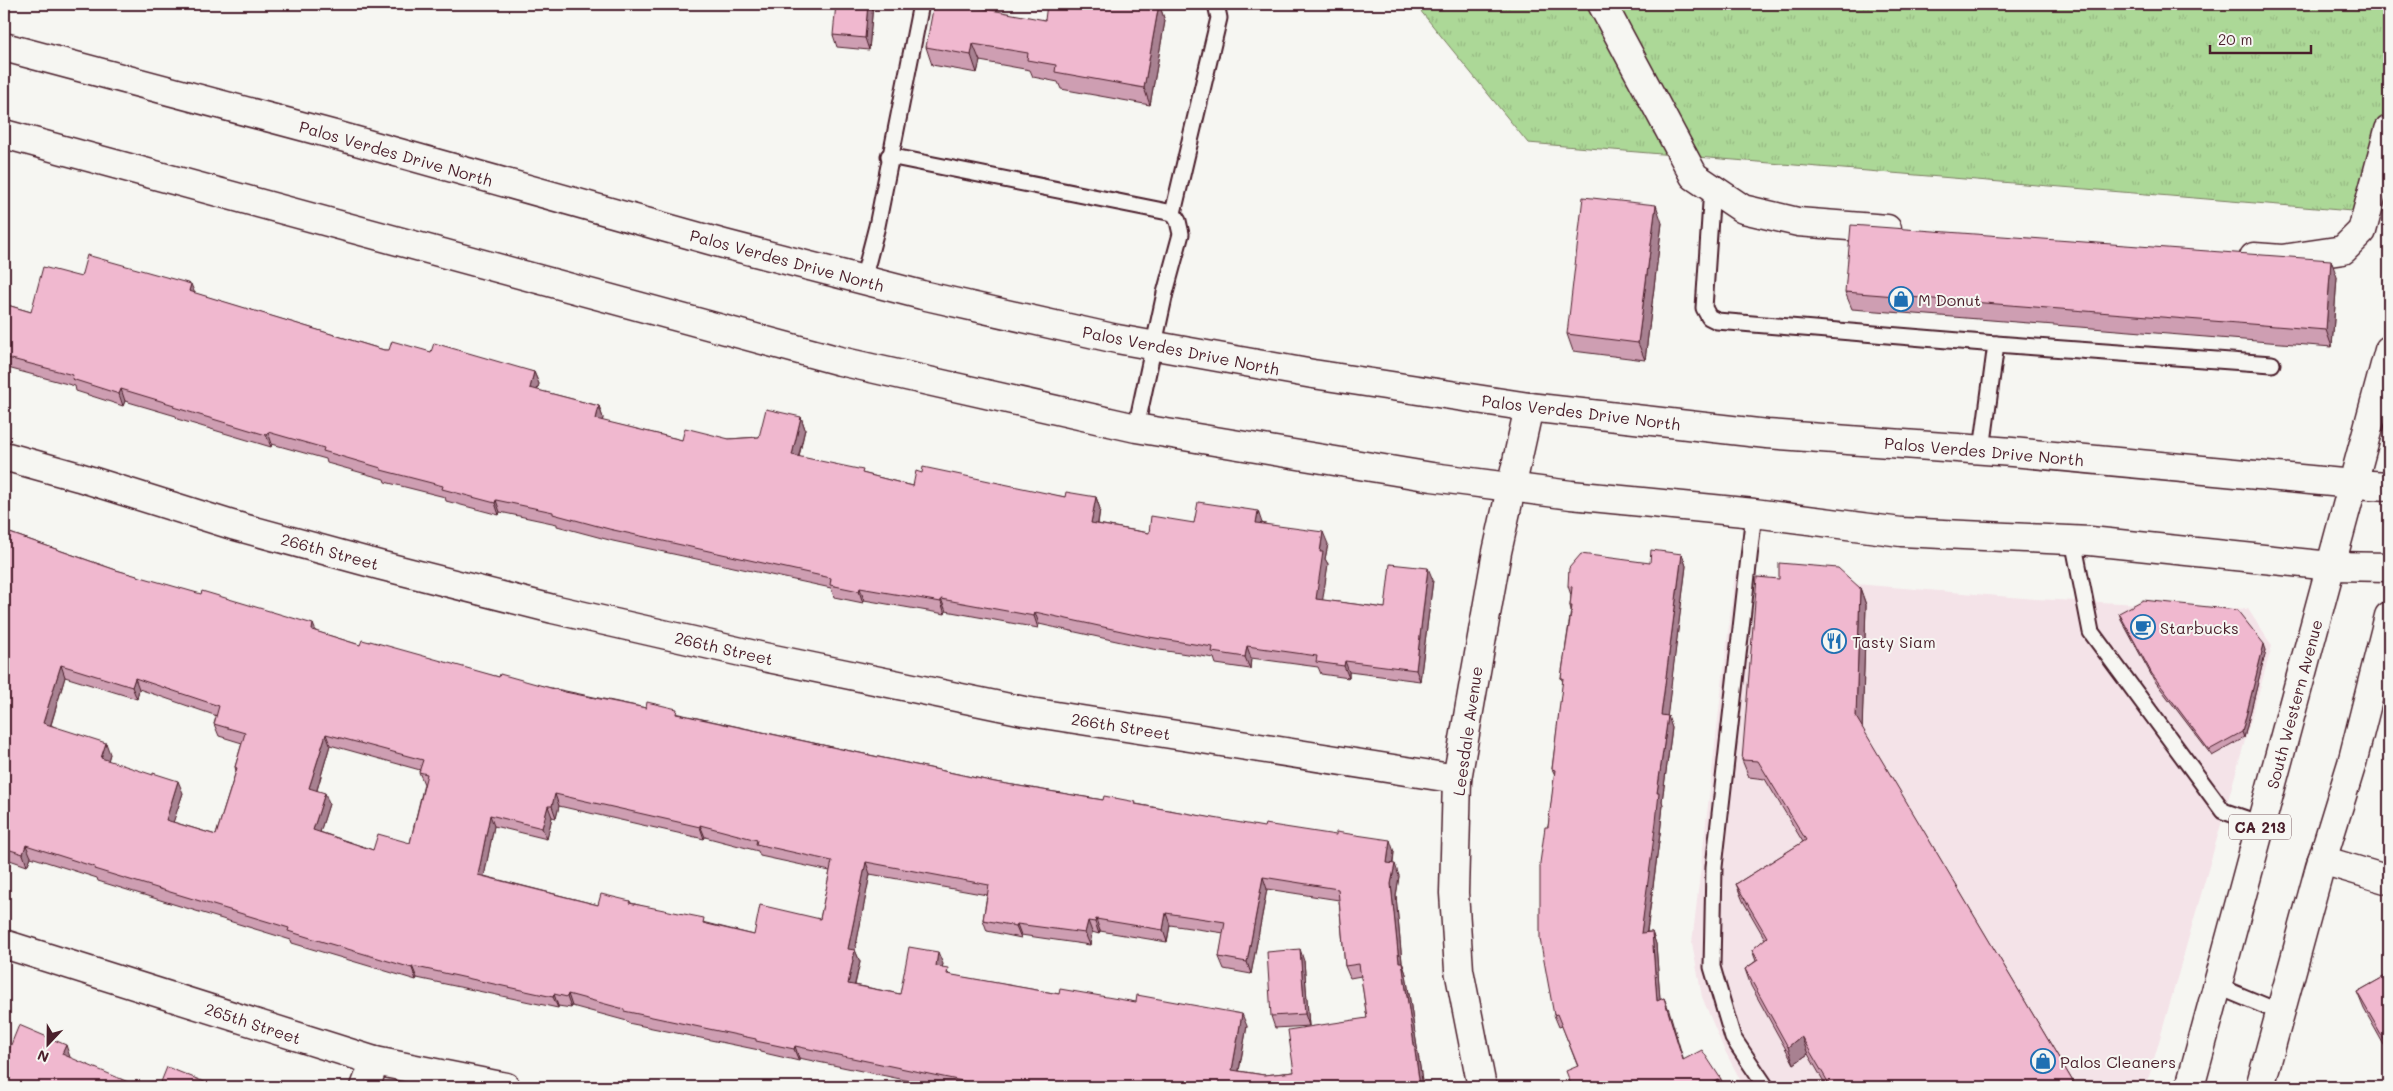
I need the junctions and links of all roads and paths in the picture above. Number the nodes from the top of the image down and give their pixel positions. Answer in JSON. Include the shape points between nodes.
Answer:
{"nodes":[{"id":1,"x":921,"y":4,"type":"edge"},
{"id":2,"x":1216,"y":4,"type":"edge"},
{"id":3,"x":1602,"y":4,"type":"edge"},
{"id":4,"x":5,"y":52,"type":"edge"},
{"id":5,"x":2389,"y":130,"type":"edge"},
{"id":6,"x":4,"y":134,"type":"edge"},
{"id":7,"x":889,"y":156,"type":"junction"},
{"id":8,"x":1712,"y":188,"type":"junction"},
{"id":9,"x":1173,"y":213,"type":"junction"},
{"id":10,"x":1917,"y":231,"type":"edge"},
{"id":11,"x":2232,"y":255,"type":"edge"},
{"id":12,"x":863,"y":280,"type":"junction"},
{"id":13,"x":1996,"y":344,"type":"junction"},
{"id":14,"x":1154,"y":346,"type":"junction"},
{"id":15,"x":2389,"y":350,"type":"edge"},
{"id":16,"x":2272,"y":364,"type":"dead end"},
{"id":17,"x":1529,"y":407,"type":"junction"},
{"id":18,"x":1136,"y":428,"type":"junction"},
{"id":19,"x":1982,"y":450,"type":"junction"},
{"id":20,"x":4,"y":456,"type":"edge"},
{"id":21,"x":2354,"y":484,"type":"junction"},
{"id":22,"x":2389,"y":486,"type":"edge"},
{"id":23,"x":1510,"y":487,"type":"junction"},
{"id":24,"x":1754,"y":513,"type":"junction"},
{"id":25,"x":2074,"y":540,"type":"junction"},
{"id":26,"x":2331,"y":566,"type":"junction"},
{"id":27,"x":2389,"y":567,"type":"edge"},
{"id":28,"x":2389,"y":616,"type":"edge"},
{"id":29,"x":1457,"y":779,"type":"junction"},
{"id":30,"x":2261,"y":824,"type":"junction"},
{"id":31,"x":2322,"y":860,"type":"junction"},
{"id":32,"x":2389,"y":880,"type":"edge"},
{"id":33,"x":4,"y":944,"type":"edge"},
{"id":34,"x":2217,"y":986,"type":"junction"},
{"id":35,"x":2282,"y":1013,"type":"junction"},
{"id":36,"x":375,"y":1061,"type":"junction"},
{"id":37,"x":364,"y":1087,"type":"edge"},
{"id":38,"x":506,"y":1087,"type":"edge"},
{"id":39,"x":1482,"y":1087,"type":"edge"},
{"id":40,"x":1766,"y":1087,"type":"edge"},
{"id":41,"x":2190,"y":1087,"type":"edge"},
{"id":42,"x":2260,"y":1087,"type":"edge"}],
"edges":[{"from":1,"to":7,"type":"lane"},
{"from":2,"to":9,"type":"lane","via":[[1219,18]]},
{"from":3,"to":8,"type":"main road","via":[[1694,176]]},
{"from":4,"to":12,"type":"main road","name":"Palos Verdes Drive North","via":[[335,135]]},
{"from":5,"to":11,"type":"main road","via":[[2362,231],[2342,250],[2282,259]]},
{"from":6,"to":18,"type":"main road","via":[[840,360]]},
{"from":7,"to":9,"type":"lane"},
{"from":7,"to":12,"type":"lane","via":[[877,226]]},
{"from":8,"to":10,"type":"main road","via":[[1743,209],[1798,222]]},
{"from":8,"to":13,"type":"lane","via":[[1704,308],[1709,317],[1717,321]]},
{"from":9,"to":14,"type":"lane","via":[[1181,234]]},
{"from":12,"to":14,"type":"main road","name":"Palos Verdes Drive North"},
{"from":13,"to":16,"type":"lane"},
{"from":13,"to":19,"type":"lane"},
{"from":14,"to":17,"type":"main road","name":"Palos Verdes Drive North"},
{"from":14,"to":18,"type":"lane"},
{"from":15,"to":21,"type":"main road","name":"South Western Avenue","number":"CA 213"},
{"from":17,"to":19,"type":"main road","name":"Palos Verdes Drive North","via":[[1767,434]]},
{"from":17,"to":23,"type":"main road","name":"Leesdale Avenue"},
{"from":18,"to":23,"type":"main road"},
{"from":19,"to":21,"type":"main road","name":"Palos Verdes Drive North"},
{"from":20,"to":29,"type":"main road","name":"266th Street","via":[[232,525],[379,565],[553,610],[759,656],[1024,711]]},
{"from":21,"to":22,"type":"main road","name":"Palos Verdes Drive North"},
{"from":21,"to":26,"type":"main road","name":"South Western Avenue","number":"CA 213"},
{"from":23,"to":24,"type":"main road"},
{"from":23,"to":29,"type":"main road","name":"Leesdale Avenue"},
{"from":24,"to":25,"type":"main road","via":[[1901,532]]},
{"from":24,"to":40,"type":"lane","via":[[1715,857],[1712,967],[1733,1038]]},
{"from":25,"to":26,"type":"main road"},
{"from":25,"to":30,"type":"lane","via":[[2091,632],[2223,812]]},
{"from":26,"to":27,"type":"main road"},
{"from":26,"to":30,"type":"main road","name":"South Western Avenue","number":"CA 213"},
{"from":28,"to":31,"type":"main road","via":[[2352,763]]},
{"from":29,"to":39,"type":"main road","name":"Leesdale Avenue","via":[[1454,893],[1459,970]]},
{"from":30,"to":34,"type":"main road","name":"South Western Avenue","number":"CA 213"},
{"from":31,"to":32,"type":"main road"},
{"from":31,"to":35,"type":"main road"},
{"from":33,"to":36,"type":"main road","name":"265th Street"},
{"from":34,"to":35,"type":"lane"},
{"from":34,"to":41,"type":"main road","name":"South Western Avenue","number":"CA 213"},
{"from":35,"to":42,"type":"main road"},
{"from":36,"to":37,"type":"main road"},
{"from":36,"to":38,"type":"main road","name":"265th Street"}]}
